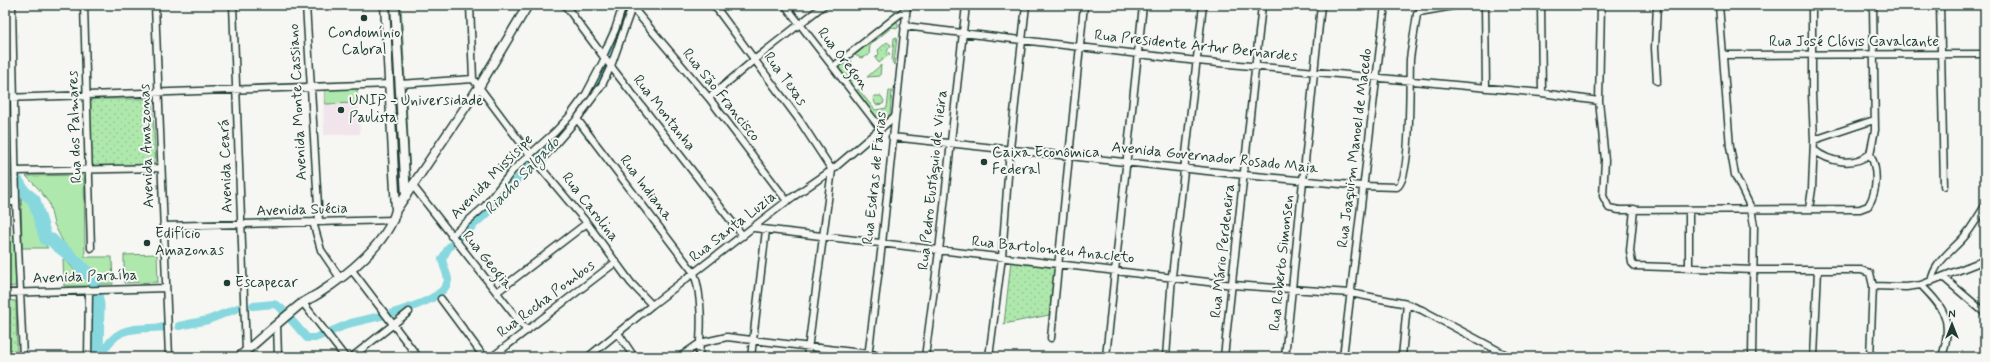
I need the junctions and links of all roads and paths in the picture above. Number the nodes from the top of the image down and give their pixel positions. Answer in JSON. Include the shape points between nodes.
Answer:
{"nodes":[{"id":1,"x":12,"y":5,"type":"edge"},
{"id":2,"x":84,"y":5,"type":"edge"},
{"id":3,"x":155,"y":5,"type":"edge"},
{"id":4,"x":233,"y":5,"type":"edge"},
{"id":5,"x":306,"y":5,"type":"edge"},
{"id":6,"x":385,"y":5,"type":"edge"},
{"id":7,"x":395,"y":5,"type":"edge"},
{"id":8,"x":470,"y":5,"type":"edge"},
{"id":9,"x":528,"y":5,"type":"edge"},
{"id":10,"x":565,"y":5,"type":"edge"},
{"id":11,"x":623,"y":5,"type":"edge"},
{"id":12,"x":714,"y":5,"type":"edge"},
{"id":13,"x":785,"y":5,"type":"edge"},
{"id":14,"x":824,"y":5,"type":"edge"},
{"id":15,"x":966,"y":5,"type":"edge"},
{"id":16,"x":1026,"y":5,"type":"edge"},
{"id":17,"x":1084,"y":5,"type":"edge"},
{"id":18,"x":1143,"y":5,"type":"edge"},
{"id":19,"x":1203,"y":5,"type":"edge"},
{"id":20,"x":1262,"y":5,"type":"edge"},
{"id":21,"x":1321,"y":5,"type":"edge"},
{"id":22,"x":1385,"y":5,"type":"edge"},
{"id":23,"x":1459,"y":5,"type":"edge"},
{"id":24,"x":1485,"y":5,"type":"edge"},
{"id":25,"x":1542,"y":5,"type":"edge"},
{"id":26,"x":1601,"y":5,"type":"edge"},
{"id":27,"x":1657,"y":5,"type":"edge"},
{"id":28,"x":1719,"y":5,"type":"edge"},
{"id":29,"x":1812,"y":5,"type":"edge"},
{"id":30,"x":1873,"y":5,"type":"edge"},
{"id":31,"x":1940,"y":5,"type":"edge"},
{"id":32,"x":632,"y":7,"type":"joint"},
{"id":33,"x":906,"y":7,"type":"edge"},
{"id":34,"x":799,"y":24,"type":"junction"},
{"id":35,"x":5,"y":25,"type":"edge"},
{"id":36,"x":12,"y":25,"type":"junction"},
{"id":37,"x":904,"y":26,"type":"junction"},
{"id":38,"x":963,"y":33,"type":"junction"},
{"id":39,"x":1022,"y":41,"type":"junction"},
{"id":40,"x":1080,"y":46,"type":"junction"},
{"id":41,"x":1138,"y":53,"type":"junction"},
{"id":42,"x":1812,"y":54,"type":"junction"},
{"id":43,"x":1940,"y":54,"type":"junction"},
{"id":44,"x":1985,"y":54,"type":"edge"},
{"id":45,"x":1723,"y":55,"type":"junction"},
{"id":46,"x":1873,"y":55,"type":"junction"},
{"id":47,"x":754,"y":60,"type":"junction"},
{"id":48,"x":607,"y":61,"type":"junction"},
{"id":49,"x":1197,"y":61,"type":"junction"},
{"id":50,"x":1256,"y":66,"type":"junction"},
{"id":51,"x":833,"y":68,"type":"junction"},
{"id":52,"x":1315,"y":72,"type":"junction"},
{"id":53,"x":473,"y":78,"type":"junction"},
{"id":54,"x":1377,"y":79,"type":"junction"},
{"id":55,"x":1410,"y":81,"type":"junction"},
{"id":56,"x":1657,"y":81,"type":"dead end"},
{"id":57,"x":390,"y":84,"type":"junction"},
{"id":58,"x":400,"y":84,"type":"junction"},
{"id":59,"x":311,"y":86,"type":"junction"},
{"id":60,"x":479,"y":87,"type":"junction"},
{"id":61,"x":236,"y":88,"type":"junction"},
{"id":62,"x":1486,"y":88,"type":"junction"},
{"id":63,"x":158,"y":92,"type":"junction"},
{"id":64,"x":1542,"y":93,"type":"junction"},
{"id":65,"x":87,"y":95,"type":"junction"},
{"id":66,"x":14,"y":97,"type":"junction"},
{"id":67,"x":5,"y":98,"type":"edge"},
{"id":68,"x":709,"y":98,"type":"junction"},
{"id":69,"x":1599,"y":101,"type":"junction"},
{"id":70,"x":894,"y":117,"type":"junction"},
{"id":71,"x":577,"y":119,"type":"junction"},
{"id":72,"x":1874,"y":120,"type":"junction"},
{"id":73,"x":881,"y":129,"type":"junction"},
{"id":74,"x":892,"y":137,"type":"junction"},
{"id":75,"x":1814,"y":140,"type":"junction"},
{"id":76,"x":951,"y":142,"type":"junction"},
{"id":77,"x":1010,"y":149,"type":"junction"},
{"id":78,"x":1814,"y":150,"type":"junction"},
{"id":79,"x":1870,"y":154,"type":"junction"},
{"id":80,"x":1069,"y":155,"type":"junction"},
{"id":81,"x":534,"y":159,"type":"junction"},
{"id":82,"x":1127,"y":162,"type":"junction"},
{"id":83,"x":161,"y":168,"type":"junction"},
{"id":84,"x":1185,"y":168,"type":"junction"},
{"id":85,"x":89,"y":169,"type":"junction"},
{"id":86,"x":832,"y":170,"type":"junction"},
{"id":87,"x":16,"y":171,"type":"junction"},
{"id":88,"x":1244,"y":175,"type":"junction"},
{"id":89,"x":1304,"y":180,"type":"junction"},
{"id":90,"x":413,"y":186,"type":"junction"},
{"id":91,"x":1362,"y":186,"type":"junction"},
{"id":92,"x":1944,"y":186,"type":"dead end"},
{"id":93,"x":406,"y":196,"type":"junction"},
{"id":94,"x":16,"y":201,"type":"junction"},
{"id":95,"x":787,"y":201,"type":"junction"},
{"id":96,"x":5,"y":203,"type":"edge"},
{"id":97,"x":1985,"y":206,"type":"edge"},
{"id":98,"x":1751,"y":208,"type":"junction"},
{"id":99,"x":1634,"y":209,"type":"junction"},
{"id":100,"x":1809,"y":209,"type":"junction"},
{"id":101,"x":396,"y":210,"type":"junction"},
{"id":102,"x":1689,"y":210,"type":"junction"},
{"id":103,"x":394,"y":220,"type":"junction"},
{"id":104,"x":316,"y":222,"type":"junction"},
{"id":105,"x":587,"y":223,"type":"junction"},
{"id":106,"x":242,"y":225,"type":"junction"},
{"id":107,"x":164,"y":226,"type":"junction"},
{"id":108,"x":754,"y":228,"type":"junction"},
{"id":109,"x":766,"y":230,"type":"junction"},
{"id":110,"x":743,"y":236,"type":"junction"},
{"id":111,"x":452,"y":237,"type":"junction"},
{"id":112,"x":823,"y":237,"type":"junction"},
{"id":113,"x":882,"y":244,"type":"junction"},
{"id":114,"x":91,"y":248,"type":"dead end"},
{"id":115,"x":939,"y":251,"type":"junction"},
{"id":116,"x":1002,"y":257,"type":"junction"},
{"id":117,"x":1985,"y":260,"type":"edge"},
{"id":118,"x":616,"y":262,"type":"junction"},
{"id":119,"x":1059,"y":265,"type":"junction"},
{"id":120,"x":1689,"y":267,"type":"junction"},
{"id":121,"x":351,"y":269,"type":"junction"},
{"id":122,"x":1754,"y":270,"type":"junction"},
{"id":123,"x":1818,"y":270,"type":"junction"},
{"id":124,"x":1115,"y":271,"type":"junction"},
{"id":125,"x":694,"y":273,"type":"junction"},
{"id":126,"x":1172,"y":276,"type":"junction"},
{"id":127,"x":1943,"y":277,"type":"junction"},
{"id":128,"x":340,"y":278,"type":"junction"},
{"id":129,"x":1931,"y":282,"type":"junction"},
{"id":130,"x":1921,"y":284,"type":"junction"},
{"id":131,"x":1233,"y":285,"type":"junction"},
{"id":132,"x":1874,"y":286,"type":"junction"},
{"id":133,"x":166,"y":288,"type":"junction"},
{"id":134,"x":91,"y":290,"type":"junction"},
{"id":135,"x":1292,"y":290,"type":"junction"},
{"id":136,"x":20,"y":292,"type":"junction"},
{"id":137,"x":497,"y":292,"type":"junction"},
{"id":138,"x":5,"y":293,"type":"edge"},
{"id":139,"x":1350,"y":293,"type":"junction"},
{"id":140,"x":441,"y":300,"type":"dead end"},
{"id":141,"x":303,"y":303,"type":"junction"},
{"id":142,"x":1407,"y":304,"type":"junction"},
{"id":143,"x":652,"y":305,"type":"junction"},
{"id":144,"x":409,"y":312,"type":"dead end"},
{"id":145,"x":1985,"y":313,"type":"edge"},
{"id":146,"x":276,"y":324,"type":"junction"},
{"id":147,"x":394,"y":324,"type":"junction"},
{"id":148,"x":527,"y":331,"type":"junction"},
{"id":149,"x":618,"y":333,"type":"junction"},
{"id":150,"x":1051,"y":338,"type":"dead end"},
{"id":151,"x":753,"y":339,"type":"junction"},
{"id":152,"x":700,"y":343,"type":"junction"},
{"id":153,"x":808,"y":346,"type":"junction"},
{"id":154,"x":246,"y":351,"type":"junction"},
{"id":155,"x":868,"y":355,"type":"edge"},
{"id":156,"x":23,"y":357,"type":"edge"},
{"id":157,"x":88,"y":357,"type":"edge"},
{"id":158,"x":169,"y":357,"type":"edge"},
{"id":159,"x":239,"y":357,"type":"edge"},
{"id":160,"x":278,"y":357,"type":"edge"},
{"id":161,"x":345,"y":357,"type":"edge"},
{"id":162,"x":352,"y":357,"type":"edge"},
{"id":163,"x":418,"y":357,"type":"edge"},
{"id":164,"x":484,"y":357,"type":"edge"},
{"id":165,"x":492,"y":357,"type":"edge"},
{"id":166,"x":588,"y":357,"type":"edge"},
{"id":167,"x":634,"y":357,"type":"edge"},
{"id":168,"x":680,"y":357,"type":"edge"},
{"id":169,"x":699,"y":357,"type":"edge"},
{"id":170,"x":751,"y":357,"type":"edge"},
{"id":171,"x":807,"y":357,"type":"edge"},
{"id":172,"x":895,"y":357,"type":"edge"},
{"id":173,"x":925,"y":357,"type":"edge"},
{"id":174,"x":989,"y":357,"type":"edge"},
{"id":175,"x":1106,"y":357,"type":"edge"},
{"id":176,"x":1166,"y":357,"type":"edge"},
{"id":177,"x":1224,"y":357,"type":"edge"},
{"id":178,"x":1285,"y":357,"type":"edge"},
{"id":179,"x":1343,"y":357,"type":"edge"},
{"id":180,"x":1402,"y":357,"type":"edge"},
{"id":181,"x":1510,"y":357,"type":"edge"},
{"id":182,"x":1752,"y":357,"type":"edge"},
{"id":183,"x":1814,"y":357,"type":"edge"},
{"id":184,"x":1870,"y":357,"type":"edge"},
{"id":185,"x":1942,"y":357,"type":"edge"}],
"edges":[{"from":1,"to":36,"type":"street"},
{"from":2,"to":65,"type":"street","name":"Rua dos Palmares"},
{"from":3,"to":63,"type":"street","name":"Avenida Amazonas"},
{"from":4,"to":61,"type":"street","name":"Avenida Ceará"},
{"from":5,"to":59,"type":"street","name":"Avenida Monte Cassiano"},
{"from":6,"to":57,"type":"street"},
{"from":7,"to":58,"type":"street"},
{"from":8,"to":53,"type":"street"},
{"from":9,"to":60,"type":"street"},
{"from":10,"to":48,"type":"street","name":"Rua Montanha"},
{"from":11,"to":48,"type":"street","name":"Avenida Missisipe"},
{"from":12,"to":47,"type":"street","name":"Rua Texas"},
{"from":13,"to":34,"type":"street","name":"Rua Oregon"},
{"from":14,"to":34,"type":"street"},
{"from":15,"to":38,"type":"street","name":"Rua Pedro Eustáquio de Vieira"},
{"from":16,"to":39,"type":"street"},
{"from":17,"to":40,"type":"street"},
{"from":18,"to":41,"type":"street"},
{"from":19,"to":49,"type":"street"},
{"from":20,"to":50,"type":"street","name":"Rua Mário Perdeneira"},
{"from":21,"to":52,"type":"street","name":"Rua Roberto Simonsen"},
{"from":22,"to":54,"type":"street","name":"Rua Joaquim Manoel de Macedo"},
{"from":23,"to":55,"type":"street","via":[[1417,14],[1410,58]]},
{"from":24,"to":62,"type":"street"},
{"from":25,"to":64,"type":"street"},
{"from":26,"to":69,"type":"street"},
{"from":27,"to":56,"type":"street"},
{"from":28,"to":45,"type":"street"},
{"from":29,"to":42,"type":"street"},
{"from":30,"to":46,"type":"street"},
{"from":31,"to":43,"type":"street"},
{"from":32,"to":48,"type":"street","name":"Avenida Missisipe"},
{"from":32,"to":68,"type":"street","name":"Rua São Francisco"},
{"from":33,"to":37,"type":"street","name":"Rua Esdras de Farias"},
{"from":33,"to":51,"type":"street"},
{"from":34,"to":47,"type":"street"},
{"from":34,"to":51,"type":"street","name":"Rua Oregon"},
{"from":35,"to":36,"type":"street"},
{"from":36,"to":66,"type":"street"},
{"from":37,"to":38,"type":"street","name":"Rua Presidente Artur Bernardes"},
{"from":37,"to":70,"type":"street","name":"Rua Esdras de Farias"},
{"from":38,"to":39,"type":"street","name":"Rua Presidente Artur Bernardes"},
{"from":38,"to":76,"type":"street","name":"Rua Pedro Eustáquio de Vieira"},
{"from":39,"to":40,"type":"street","name":"Rua Presidente Artur Bernardes"},
{"from":39,"to":77,"type":"street"},
{"from":40,"to":41,"type":"street","name":"Rua Presidente Artur Bernardes"},
{"from":40,"to":80,"type":"street"},
{"from":41,"to":49,"type":"street","name":"Rua Presidente Artur Bernardes"},
{"from":41,"to":82,"type":"street"},
{"from":42,"to":45,"type":"street","name":"Rua José Clóvis Cavalcante"},
{"from":42,"to":46,"type":"street","name":"Rua José Clóvis Cavalcante"},
{"from":42,"to":75,"type":"street"},
{"from":43,"to":44,"type":"street","name":"Rua José Clóvis Cavalcante"},
{"from":43,"to":46,"type":"street","name":"Rua José Clóvis Cavalcante"},
{"from":43,"to":92,"type":"street"},
{"from":45,"to":98,"type":"street","via":[[1732,162],[1735,175]]},
{"from":46,"to":72,"type":"street"},
{"from":47,"to":68,"type":"street"},
{"from":47,"to":86,"type":"street","name":"Rua Texas","via":[[800,121]]},
{"from":48,"to":71,"type":"street","name":"Avenida Missisipe","via":[[596,95]]},
{"from":48,"to":81,"type":"street","name":"Avenida Missisipe","via":[[574,112]]},
{"from":48,"to":110,"type":"street","name":"Rua Montanha"},
{"from":49,"to":50,"type":"street","name":"Rua Presidente Artur Bernardes"},
{"from":49,"to":84,"type":"street"},
{"from":50,"to":52,"type":"street","name":"Rua Presidente Artur Bernardes"},
{"from":50,"to":88,"type":"street","name":"Rua Mário Perdeneira"},
{"from":51,"to":73,"type":"street","name":"Rua Oregon"},
{"from":52,"to":54,"type":"street","name":"Rua Presidente Artur Bernardes"},
{"from":52,"to":89,"type":"street","name":"Rua Roberto Simonsen"},
{"from":53,"to":58,"type":"street"},
{"from":53,"to":60,"type":"street","name":"Rua Carolina"},
{"from":54,"to":55,"type":"street","name":"Rua Presidente Artur Bernardes"},
{"from":54,"to":91,"type":"street","name":"Rua Joaquim Manoel de Macedo"},
{"from":55,"to":62,"type":"street","name":"Rua Presidente Artur Bernardes"},
{"from":55,"to":91,"type":"street","name":"Avenida Governador Rosado Maia","via":[[1410,115],[1402,183],[1397,187]]},
{"from":57,"to":59,"type":"street"},
{"from":57,"to":101,"type":"street"},
{"from":58,"to":93,"type":"street"},
{"from":59,"to":61,"type":"street"},
{"from":59,"to":104,"type":"street","name":"Avenida Monte Cassiano"},
{"from":60,"to":81,"type":"street","name":"Rua Carolina"},
{"from":60,"to":90,"type":"street"},
{"from":61,"to":63,"type":"street"},
{"from":61,"to":106,"type":"street","name":"Avenida Ceará"},
{"from":62,"to":64,"type":"street","name":"Rua Presidente Artur Bernardes"},
{"from":63,"to":65,"type":"street"},
{"from":63,"to":83,"type":"street","name":"Avenida Amazonas"},
{"from":64,"to":69,"type":"street","name":"Rua Presidente Artur Bernardes"},
{"from":65,"to":66,"type":"street"},
{"from":65,"to":85,"type":"street","name":"Rua dos Palmares"},
{"from":66,"to":67,"type":"street"},
{"from":66,"to":87,"type":"street"},
{"from":68,"to":95,"type":"street","name":"Rua São Francisco"},
{"from":69,"to":99,"type":"street","via":[[1605,160],[1602,188],[1604,200],[1610,208]]},
{"from":70,"to":73,"type":"street","name":"Rua Santa Luzia"},
{"from":70,"to":74,"type":"street","name":"Rua Esdras de Farias"},
{"from":71,"to":81,"type":"street","name":"Avenida Missisipe"},
{"from":71,"to":125,"type":"street","name":"Rua Indiana"},
{"from":72,"to":75,"type":"street"},
{"from":72,"to":79,"type":"street","via":[[1875,130]]},
{"from":73,"to":86,"type":"street","name":"Rua Santa Luzia"},
{"from":74,"to":76,"type":"street","name":"Avenida Governador Rosado Maia"},
{"from":74,"to":113,"type":"street","name":"Rua Esdras de Farias"},
{"from":75,"to":78,"type":"street"},
{"from":76,"to":77,"type":"street","name":"Avenida Governador Rosado Maia"},
{"from":76,"to":115,"type":"street","name":"Rua Pedro Eustáquio de Vieira"},
{"from":77,"to":80,"type":"street","name":"Avenida Governador Rosado Maia"},
{"from":77,"to":116,"type":"street"},
{"from":78,"to":79,"type":"street","via":[[1825,158],[1837,161],[1858,160]]},
{"from":78,"to":100,"type":"street"},
{"from":79,"to":100,"type":"street","via":[[1876,169],[1874,192],[1868,206],[1860,209]]},
{"from":80,"to":82,"type":"street","name":"Avenida Governador Rosado Maia"},
{"from":80,"to":119,"type":"street"},
{"from":81,"to":105,"type":"street","name":"Rua Carolina"},
{"from":81,"to":111,"type":"street","name":"Avenida Missisipe","via":[[513,170],[477,214]]},
{"from":82,"to":84,"type":"street","name":"Avenida Governador Rosado Maia"},
{"from":82,"to":124,"type":"street"},
{"from":83,"to":85,"type":"street"},
{"from":83,"to":107,"type":"street","name":"Avenida Amazonas"},
{"from":84,"to":88,"type":"street","name":"Avenida Governador Rosado Maia"},
{"from":84,"to":126,"type":"street"},
{"from":85,"to":87,"type":"street"},
{"from":85,"to":114,"type":"street","name":"Rua dos Palmares"},
{"from":86,"to":95,"type":"street","name":"Rua Santa Luzia"},
{"from":86,"to":112,"type":"street"},
{"from":87,"to":94,"type":"street"},
{"from":88,"to":89,"type":"street","name":"Avenida Governador Rosado Maia"},
{"from":88,"to":131,"type":"street","name":"Rua Mário Perdeneira"},
{"from":89,"to":91,"type":"street","name":"Avenida Governador Rosado Maia"},
{"from":89,"to":135,"type":"street","name":"Rua Roberto Simonsen"},
{"from":90,"to":93,"type":"street"},
{"from":90,"to":111,"type":"street","name":"Rua Geogia"},
{"from":91,"to":139,"type":"street","name":"Rua Joaquim Manoel de Macedo"},
{"from":93,"to":101,"type":"street"},
{"from":94,"to":96,"type":"street"},
{"from":94,"to":136,"type":"street"},
{"from":95,"to":108,"type":"street","name":"Rua Santa Luzia"},
{"from":97,"to":129,"type":"street","via":[[1964,238],[1938,264]]},
{"from":98,"to":100,"type":"street"},
{"from":98,"to":102,"type":"street"},
{"from":98,"to":122,"type":"street","via":[[1754,226]]},
{"from":99,"to":102,"type":"street"},
{"from":99,"to":120,"type":"street","via":[[1631,259],[1635,266]]},
{"from":101,"to":103,"type":"street"},
{"from":102,"to":120,"type":"street"},
{"from":103,"to":104,"type":"street","name":"Avenida Suécia"},
{"from":103,"to":121,"type":"street","via":[[375,246]]},
{"from":104,"to":106,"type":"street","name":"Avenida Suécia"},
{"from":104,"to":128,"type":"street","name":"Avenida Monte Cassiano","via":[[321,250]]},
{"from":105,"to":118,"type":"street","name":"Rua Carolina"},
{"from":105,"to":137,"type":"street"},
{"from":106,"to":107,"type":"street","name":"Avenida Suécia"},
{"from":106,"to":154,"type":"street","name":"Avenida Ceará"},
{"from":107,"to":133,"type":"street","name":"Avenida Amazonas"},
{"from":108,"to":109,"type":"street","name":"Rua Bartolomeu Anacleto"},
{"from":108,"to":110,"type":"street","name":"Rua Santa Luzia"},
{"from":109,"to":112,"type":"street","name":"Rua Bartolomeu Anacleto"},
{"from":109,"to":151,"type":"street"},
{"from":110,"to":125,"type":"street","name":"Rua Santa Luzia"},
{"from":111,"to":137,"type":"street","name":"Rua Geogia"},
{"from":112,"to":113,"type":"street","name":"Rua Bartolomeu Anacleto"},
{"from":112,"to":153,"type":"street"},
{"from":113,"to":115,"type":"street","name":"Rua Bartolomeu Anacleto"},
{"from":113,"to":155,"type":"street","name":"Rua Esdras de Farias"},
{"from":115,"to":116,"type":"street","name":"Rua Bartolomeu Anacleto"},
{"from":115,"to":173,"type":"street","name":"Rua Pedro Eustáquio de Vieira"},
{"from":116,"to":119,"type":"street","name":"Rua Bartolomeu Anacleto"},
{"from":116,"to":174,"type":"street"},
{"from":117,"to":127,"type":"street"},
{"from":118,"to":143,"type":"street","name":"Rua Carolina"},
{"from":118,"to":148,"type":"street","name":"Rua Rocha Pombos"},
{"from":119,"to":124,"type":"street","name":"Rua Bartolomeu Anacleto"},
{"from":119,"to":150,"type":"street"},
{"from":120,"to":122,"type":"street"},
{"from":121,"to":128,"type":"street"},
{"from":121,"to":147,"type":"street"},
{"from":122,"to":123,"type":"street"},
{"from":122,"to":182,"type":"street"},
{"from":123,"to":132,"type":"street","via":[[1866,271],[1870,273]]},
{"from":123,"to":183,"type":"street"},
{"from":124,"to":126,"type":"street","name":"Rua Bartolomeu Anacleto"},
{"from":124,"to":175,"type":"street"},
{"from":125,"to":143,"type":"street","name":"Rua Santa Luzia"},
{"from":125,"to":152,"type":"street","via":[[699,285]]},
{"from":126,"to":131,"type":"street","name":"Rua Bartolomeu Anacleto"},
{"from":126,"to":176,"type":"street"},
{"from":127,"to":129,"type":"street"},
{"from":127,"to":145,"type":"street"},
{"from":128,"to":141,"type":"street"},
{"from":129,"to":130,"type":"street"},
{"from":130,"to":132,"type":"street","via":[[1906,287]]},
{"from":130,"to":185,"type":"street","via":[[1938,301],[1945,313],[1948,324]]},
{"from":131,"to":135,"type":"street","name":"Rua Bartolomeu Anacleto"},
{"from":131,"to":177,"type":"street","name":"Rua Mário Perdeneira"},
{"from":132,"to":184,"type":"street"},
{"from":133,"to":134,"type":"street","name":"Avenida Paraíba"},
{"from":133,"to":158,"type":"street","name":"Avenida Amazonas"},
{"from":134,"to":136,"type":"street","name":"Avenida Paraíba"},
{"from":134,"to":157,"type":"street"},
{"from":135,"to":139,"type":"street","name":"Rua Bartolomeu Anacleto"},
{"from":135,"to":178,"type":"street","name":"Rua Roberto Simonsen"},
{"from":136,"to":138,"type":"street","name":"Avenida Paraíba"},
{"from":136,"to":156,"type":"street"},
{"from":137,"to":148,"type":"street","name":"Rua Geogia"},
{"from":139,"to":142,"type":"street","name":"Rua Bartolomeu Anacleto"},
{"from":139,"to":179,"type":"street","name":"Rua Joaquim Manoel de Macedo"},
{"from":140,"to":164,"type":"street"},
{"from":141,"to":146,"type":"street"},
{"from":141,"to":161,"type":"street"},
{"from":142,"to":180,"type":"street"},
{"from":142,"to":181,"type":"street","name":"Rua Bartolomeu Anacleto"},
{"from":143,"to":149,"type":"street","name":"Rua Santa Luzia"},
{"from":144,"to":147,"type":"street"},
{"from":146,"to":154,"type":"street"},
{"from":146,"to":160,"type":"street"},
{"from":147,"to":162,"type":"street"},
{"from":147,"to":163,"type":"street"},
{"from":148,"to":165,"type":"street","name":"Rua Rocha Pombos"},
{"from":149,"to":166,"type":"street","name":"Rua Santa Luzia"},
{"from":149,"to":167,"type":"street"},
{"from":151,"to":152,"type":"street","via":[[727,337]]},
{"from":151,"to":153,"type":"street"},
{"from":151,"to":170,"type":"street"},
{"from":152,"to":168,"type":"street"},
{"from":152,"to":169,"type":"street"},
{"from":153,"to":155,"type":"street"},
{"from":153,"to":171,"type":"street"},
{"from":154,"to":159,"type":"street"},
{"from":155,"to":172,"type":"street"}]}
